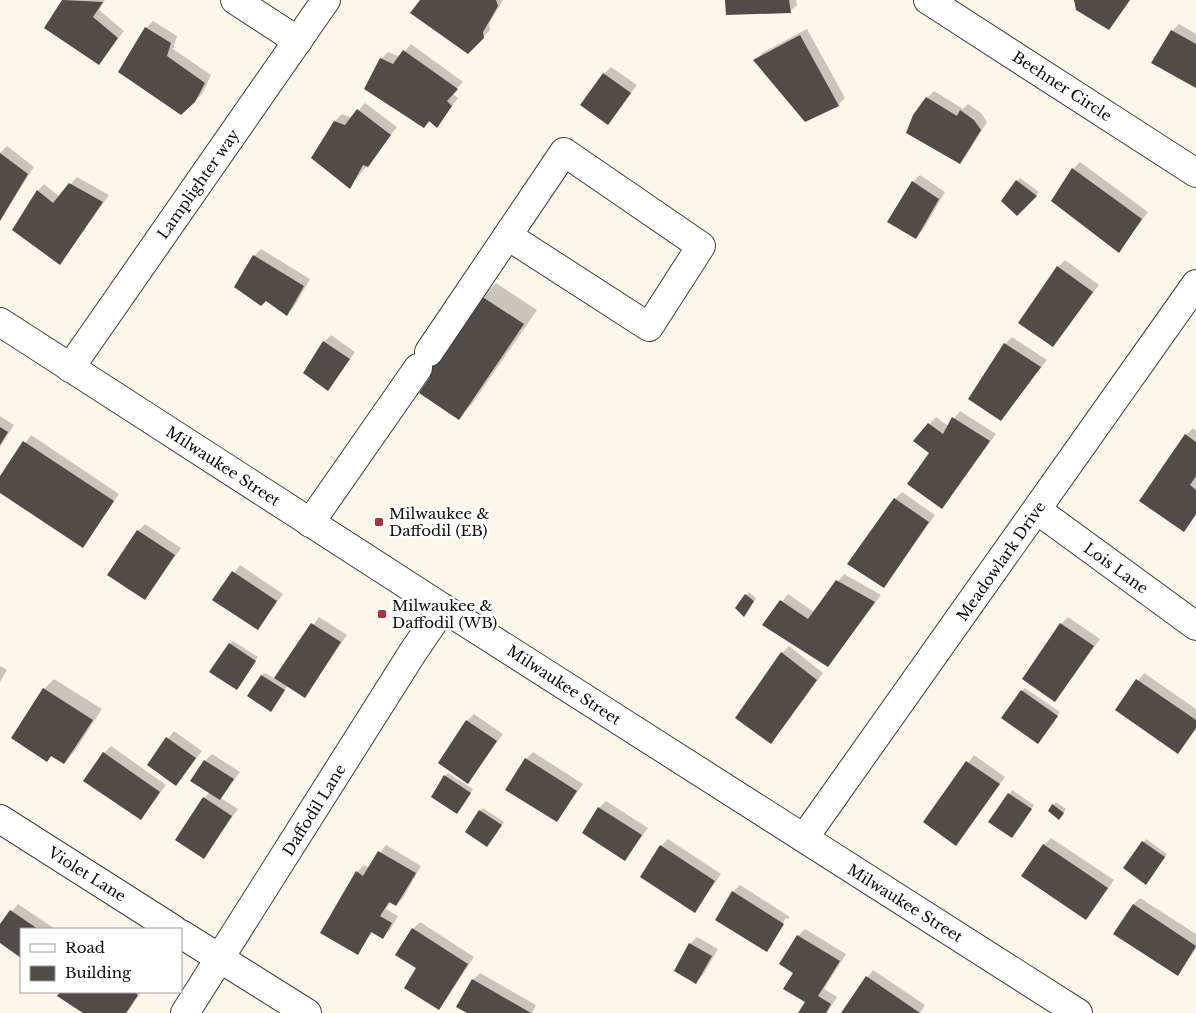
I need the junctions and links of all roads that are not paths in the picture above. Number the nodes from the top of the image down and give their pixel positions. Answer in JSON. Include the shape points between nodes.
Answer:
{"nodes":[{"id":1,"x":235,"y":0,"type":"edge"},
{"id":2,"x":326,"y":0,"type":"edge"},
{"id":3,"x":928,"y":0,"type":"edge"},
{"id":4,"x":298,"y":41,"type":"junction"},
{"id":5,"x":1196,"y":173,"type":"edge"},
{"id":6,"x":508,"y":236,"type":"junction"},
{"id":7,"x":1196,"y":284,"type":"edge"},
{"id":8,"x":0,"y":322,"type":"edge"},
{"id":9,"x":70,"y":368,"type":"junction"},
{"id":10,"x":1037,"y":510,"type":"junction"},
{"id":11,"x":310,"y":523,"type":"junction"},
{"id":12,"x":444,"y":608,"type":"junction"},
{"id":13,"x":1196,"y":626,"type":"edge"},
{"id":14,"x":0,"y":819,"type":"edge"},
{"id":15,"x":804,"y":838,"type":"junction"},
{"id":16,"x":171,"y":928,"type":"edge"},
{"id":17,"x":182,"y":935,"type":"edge"},
{"id":18,"x":221,"y":959,"type":"junction"},
{"id":19,"x":185,"y":1013,"type":"edge"},
{"id":20,"x":307,"y":1013,"type":"edge"},
{"id":21,"x":1078,"y":1013,"type":"edge"}],
"edges":[{"from":1,"to":4,"type":"street"},
{"from":2,"to":4,"type":"street","name":"Lamplighter way"},
{"from":3,"to":5,"type":"street","name":"Beehner Circle"},
{"from":4,"to":9,"type":"street","name":"Lamplighter way"},
{"from":6,"to":6,"type":"street","via":[[564,152],[701,246],[649,328]]},
{"from":6,"to":11,"type":"street"},
{"from":7,"to":10,"type":"street","name":"Meadowlark Drive"},
{"from":8,"to":9,"type":"street","name":"Milwaukee Street"},
{"from":9,"to":11,"type":"street","name":"Milwaukee Street"},
{"from":10,"to":13,"type":"street","name":"Lois Lane"},
{"from":10,"to":15,"type":"street","name":"Meadowlark Drive"},
{"from":11,"to":12,"type":"street","name":"Milwaukee Street"},
{"from":12,"to":15,"type":"street","name":"Milwaukee Street"},
{"from":12,"to":18,"type":"street","name":"Daffodil Lane","via":[[413,652]]},
{"from":14,"to":16,"type":"street","name":"Violet Lane"},
{"from":15,"to":21,"type":"street","name":"Milwaukee Street"},
{"from":17,"to":18,"type":"street"},
{"from":18,"to":19,"type":"street","name":"Daffodil Lane"},
{"from":18,"to":20,"type":"street"}]}
